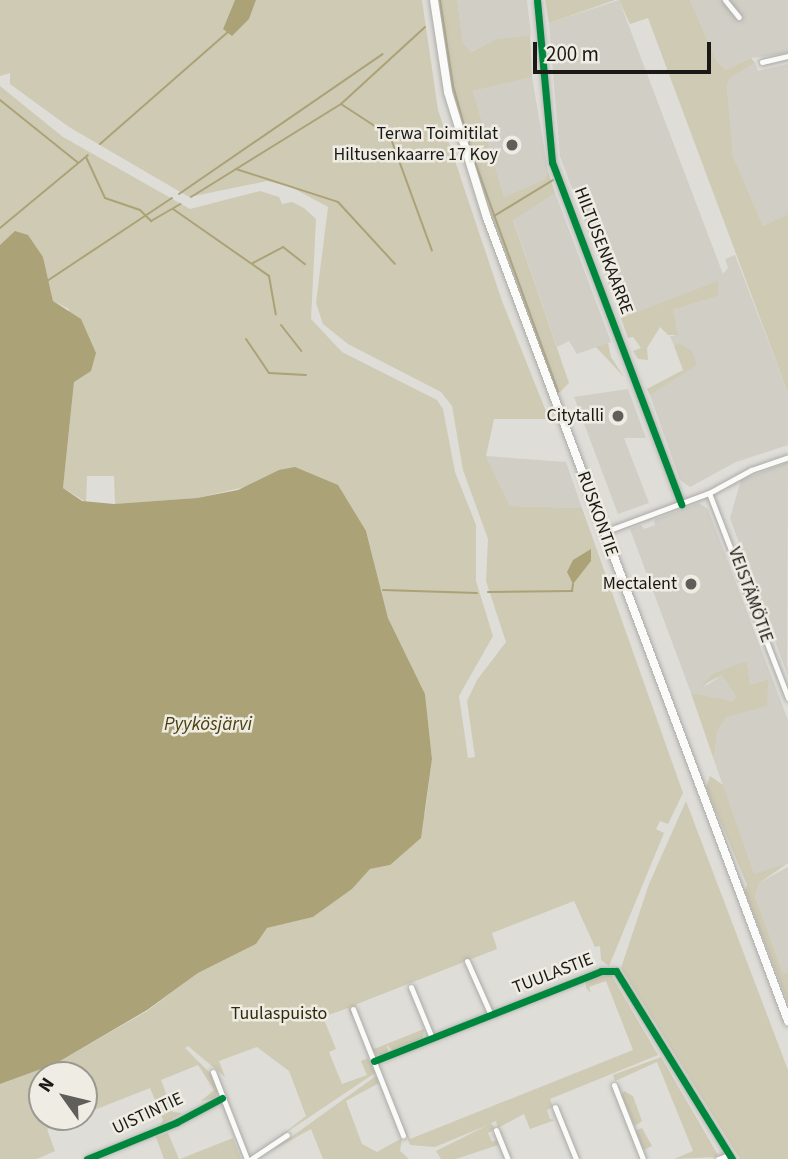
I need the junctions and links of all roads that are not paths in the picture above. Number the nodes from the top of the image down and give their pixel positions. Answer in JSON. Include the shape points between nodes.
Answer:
{"nodes":[{"id":1,"x":434,"y":0,"type":"edge"},
{"id":2,"x":537,"y":0,"type":"edge"},
{"id":3,"x":725,"y":0,"type":"edge"},
{"id":4,"x":739,"y":17,"type":"dead end"},
{"id":5,"x":788,"y":56,"type":"edge"},
{"id":6,"x":762,"y":62,"type":"dead end"},
{"id":7,"x":788,"y":457,"type":"edge"},
{"id":8,"x":709,"y":493,"type":"junction"},
{"id":9,"x":681,"y":504,"type":"junction"},
{"id":10,"x":604,"y":532,"type":"junction"},
{"id":11,"x":788,"y":698,"type":"edge"},
{"id":12,"x":467,"y":961,"type":"dead end"},
{"id":13,"x":411,"y":986,"type":"dead end"},
{"id":14,"x":353,"y":1009,"type":"dead end"},
{"id":15,"x":491,"y":1015,"type":"junction"},
{"id":16,"x":788,"y":1021,"type":"edge"},
{"id":17,"x":432,"y":1038,"type":"junction"},
{"id":18,"x":374,"y":1061,"type":"junction"},
{"id":19,"x":213,"y":1072,"type":"dead end"},
{"id":20,"x":614,"y":1085,"type":"dead end"},
{"id":21,"x":222,"y":1098,"type":"junction"},
{"id":22,"x":555,"y":1107,"type":"dead end"},
{"id":23,"x":496,"y":1130,"type":"dead end"},
{"id":24,"x":287,"y":1135,"type":"dead end"},
{"id":25,"x":403,"y":1135,"type":"dead end"},
{"id":26,"x":731,"y":1157,"type":"edge"},
{"id":27,"x":87,"y":1159,"type":"edge"},
{"id":28,"x":249,"y":1159,"type":"edge"},
{"id":29,"x":508,"y":1159,"type":"edge"},
{"id":30,"x":576,"y":1159,"type":"edge"},
{"id":31,"x":643,"y":1159,"type":"edge"},
{"id":32,"x":718,"y":1159,"type":"edge"}],
"edges":[{"from":1,"to":10,"type":"main road","name":"RUSKONTIE","via":[[448,92],[465,155]]},
{"from":2,"to":9,"type":"street","name":"HILTUSENKAARRE","via":[[552,162]]},
{"from":3,"to":4,"type":"street"},
{"from":5,"to":6,"type":"street"},
{"from":7,"to":8,"type":"street","via":[[751,470]]},
{"from":8,"to":9,"type":"street"},
{"from":8,"to":11,"type":"street","name":"VEISTÄMÖTIE"},
{"from":9,"to":10,"type":"street"},
{"from":10,"to":16,"type":"main road","name":"RUSKONTIE"},
{"from":12,"to":15,"type":"street"},
{"from":13,"to":17,"type":"street"},
{"from":14,"to":18,"type":"street"},
{"from":15,"to":17,"type":"street","name":"TUULASTIE"},
{"from":15,"to":26,"type":"street","name":"TUULASTIE","via":[[601,971],[616,971]]},
{"from":17,"to":18,"type":"street","name":"TUULASTIE"},
{"from":18,"to":25,"type":"street"},
{"from":19,"to":21,"type":"street"},
{"from":20,"to":31,"type":"street"},
{"from":21,"to":27,"type":"street","name":"UISTINTIE"},
{"from":21,"to":28,"type":"street"},
{"from":22,"to":30,"type":"street"},
{"from":23,"to":29,"type":"street"},
{"from":24,"to":28,"type":"street"},
{"from":26,"to":32,"type":"street"}]}
